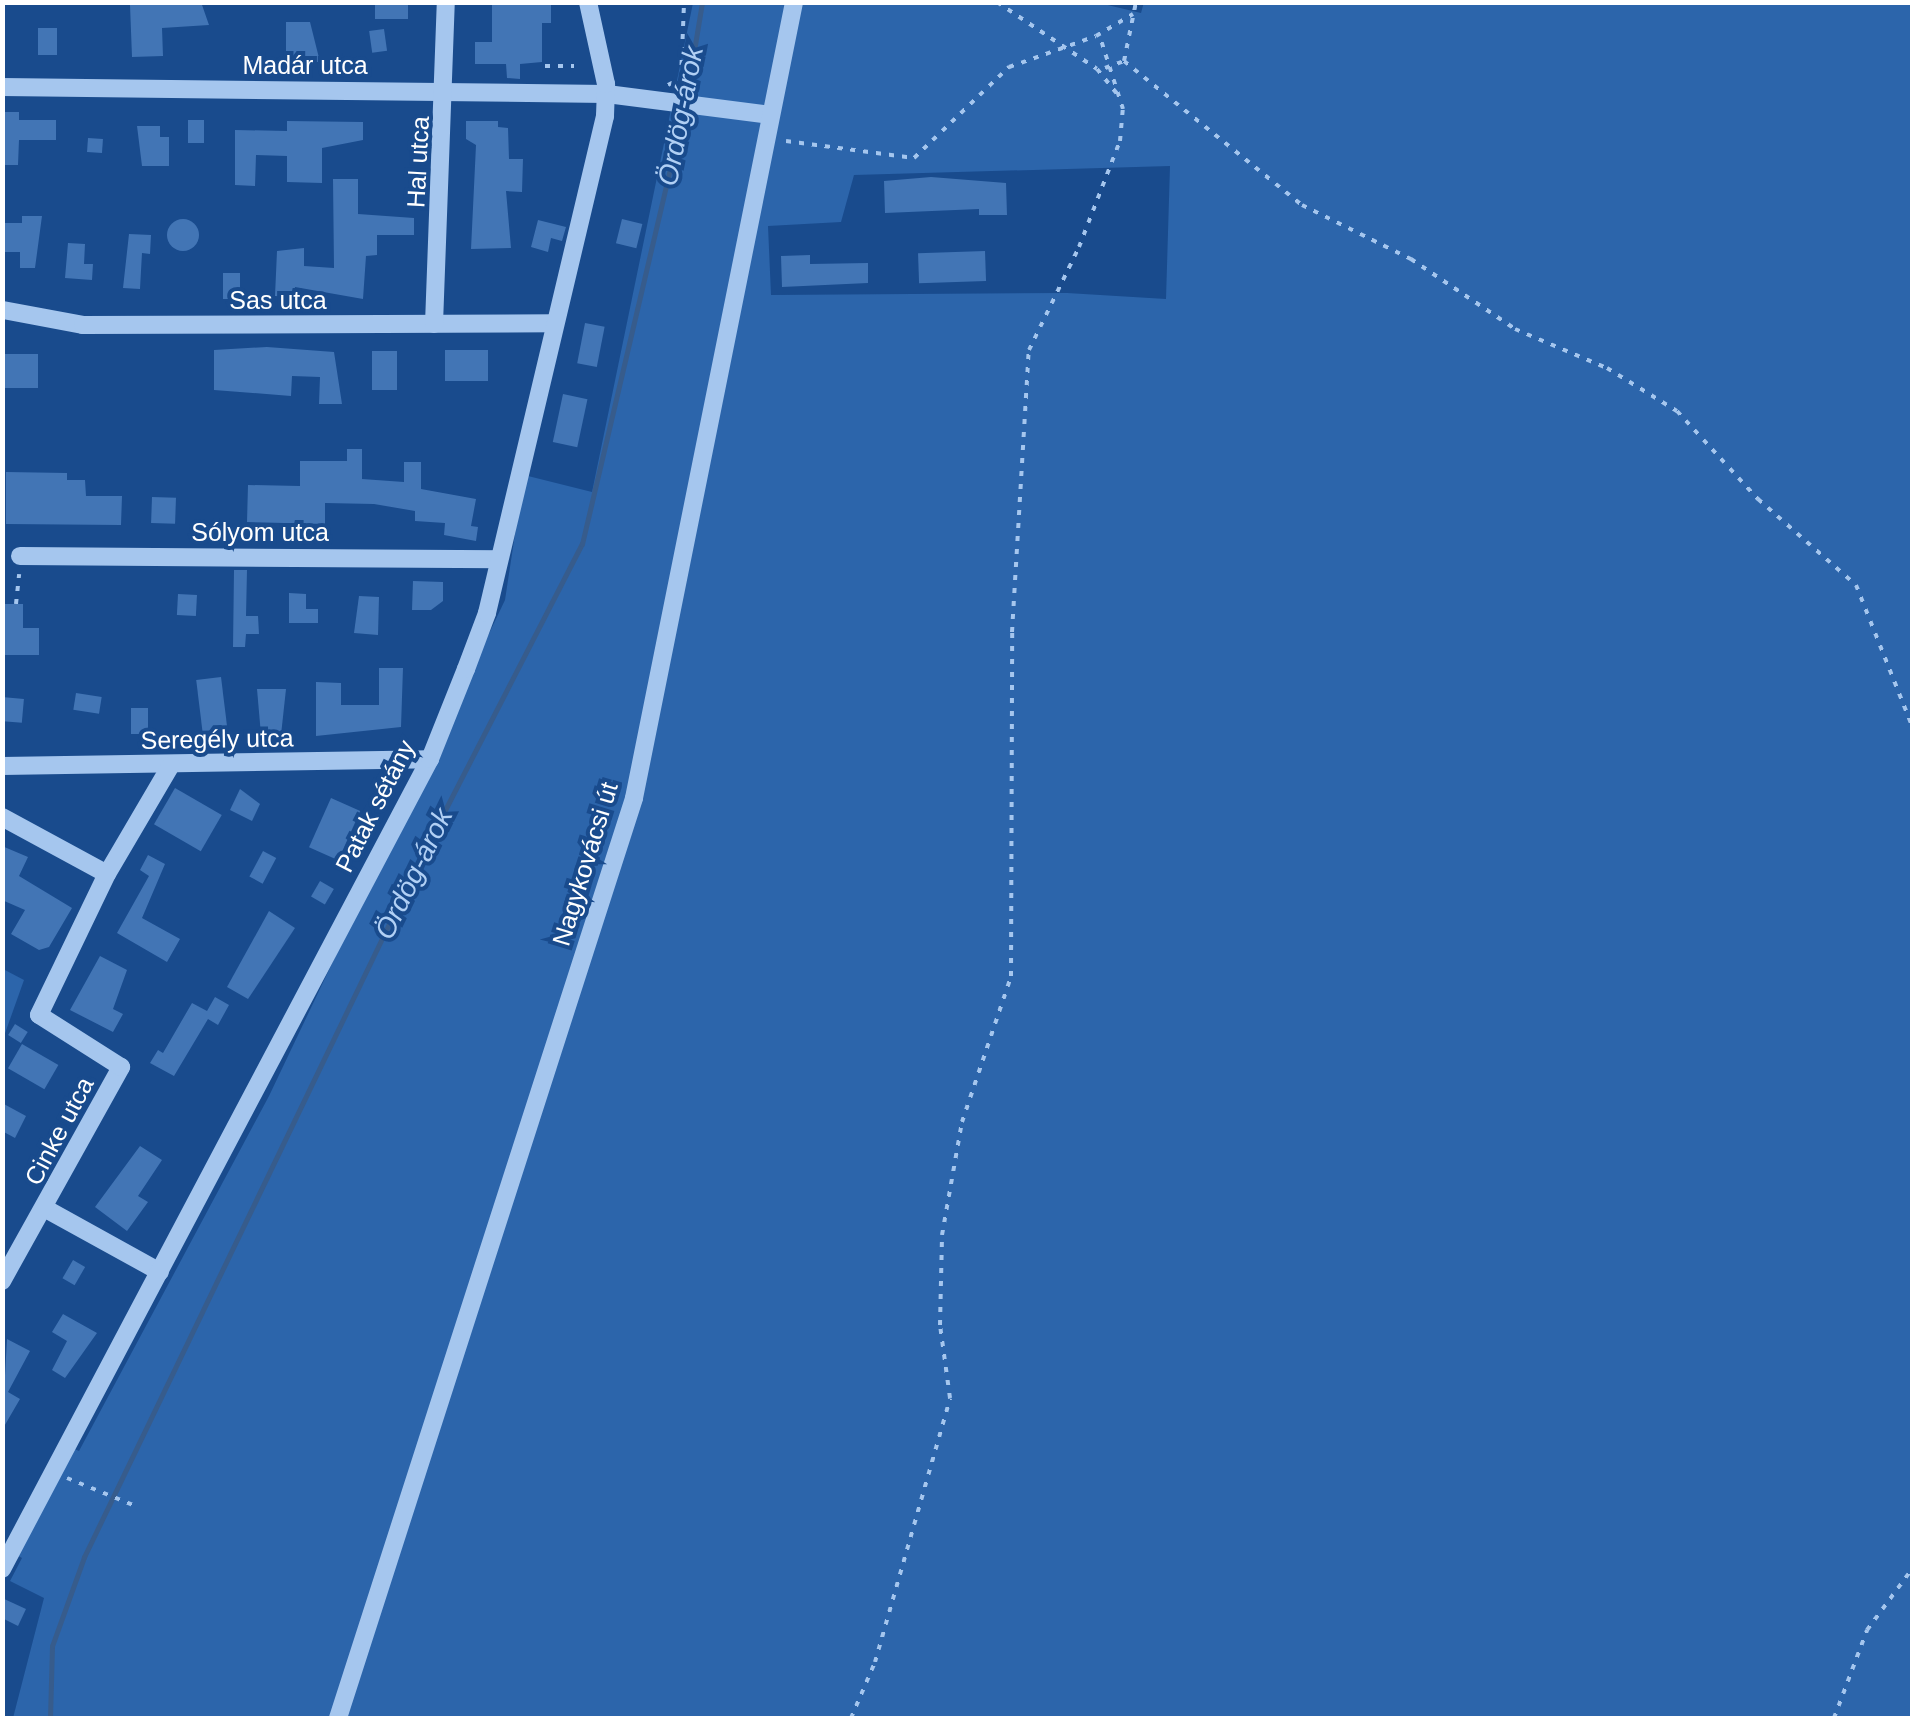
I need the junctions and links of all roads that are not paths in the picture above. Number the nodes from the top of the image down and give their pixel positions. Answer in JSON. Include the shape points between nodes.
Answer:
{"nodes":[{"id":1,"x":446,"y":2,"type":"edge"},
{"id":2,"x":588,"y":2,"type":"edge"},
{"id":3,"x":794,"y":2,"type":"edge"},
{"id":4,"x":2,"y":87,"type":"edge"},
{"id":5,"x":447,"y":91,"type":"junction"},
{"id":6,"x":606,"y":94,"type":"junction"},
{"id":7,"x":771,"y":116,"type":"junction"},
{"id":8,"x":3,"y":310,"type":"edge"},
{"id":9,"x":555,"y":323,"type":"junction"},
{"id":10,"x":434,"y":324,"type":"junction"},
{"id":11,"x":20,"y":556,"type":"road end"},
{"id":12,"x":500,"y":559,"type":"junction"},
{"id":13,"x":430,"y":758,"type":"junction"},
{"id":14,"x":4,"y":765,"type":"edge"},
{"id":15,"x":171,"y":765,"type":"junction"},
{"id":16,"x":2,"y":817,"type":"edge"},
{"id":17,"x":108,"y":874,"type":"junction"},
{"id":18,"x":46,"y":1209,"type":"junction"},
{"id":19,"x":160,"y":1272,"type":"junction"},
{"id":20,"x":2,"y":1281,"type":"edge"},
{"id":21,"x":2,"y":1569,"type":"edge"},
{"id":22,"x":338,"y":1718,"type":"edge"}],
"edges":[{"from":1,"to":5,"type":"street","name":"Hal utca"},
{"from":2,"to":6,"type":"street","name":"Patak sétány"},
{"from":3,"to":7,"type":"street","name":"Nagykovácsi út"},
{"from":4,"to":5,"type":"street","name":"Madár utca"},
{"from":5,"to":6,"type":"street","name":"Madár utca"},
{"from":5,"to":10,"type":"street","name":"Hal utca"},
{"from":6,"to":7,"type":"street","name":"Madár utca"},
{"from":6,"to":9,"type":"street","name":"Patak sétány"},
{"from":7,"to":22,"type":"street","name":"Nagykovácsi út","via":[[634,798]]},
{"from":8,"to":10,"type":"street","name":"Sas utca","via":[[83,325]]},
{"from":9,"to":10,"type":"street","name":"Sas utca"},
{"from":9,"to":12,"type":"street","name":"Patak sétány"},
{"from":11,"to":12,"type":"street","name":"Sólyom utca"},
{"from":12,"to":13,"type":"street","name":"Patak sétány","via":[[487,613]]},
{"from":13,"to":15,"type":"street","name":"Seregély utca"},
{"from":13,"to":19,"type":"street","name":"Patak sétány"},
{"from":14,"to":15,"type":"street","name":"Seregély utca"},
{"from":15,"to":17,"type":"street","name":"Cinke utca"},
{"from":16,"to":17,"type":"street"},
{"from":17,"to":18,"type":"street","name":"Cinke utca","via":[[39,1015],[121,1067]]},
{"from":18,"to":19,"type":"street"},
{"from":18,"to":20,"type":"street","name":"Cinke utca"},
{"from":19,"to":21,"type":"street","name":"Patak sétány"}]}
